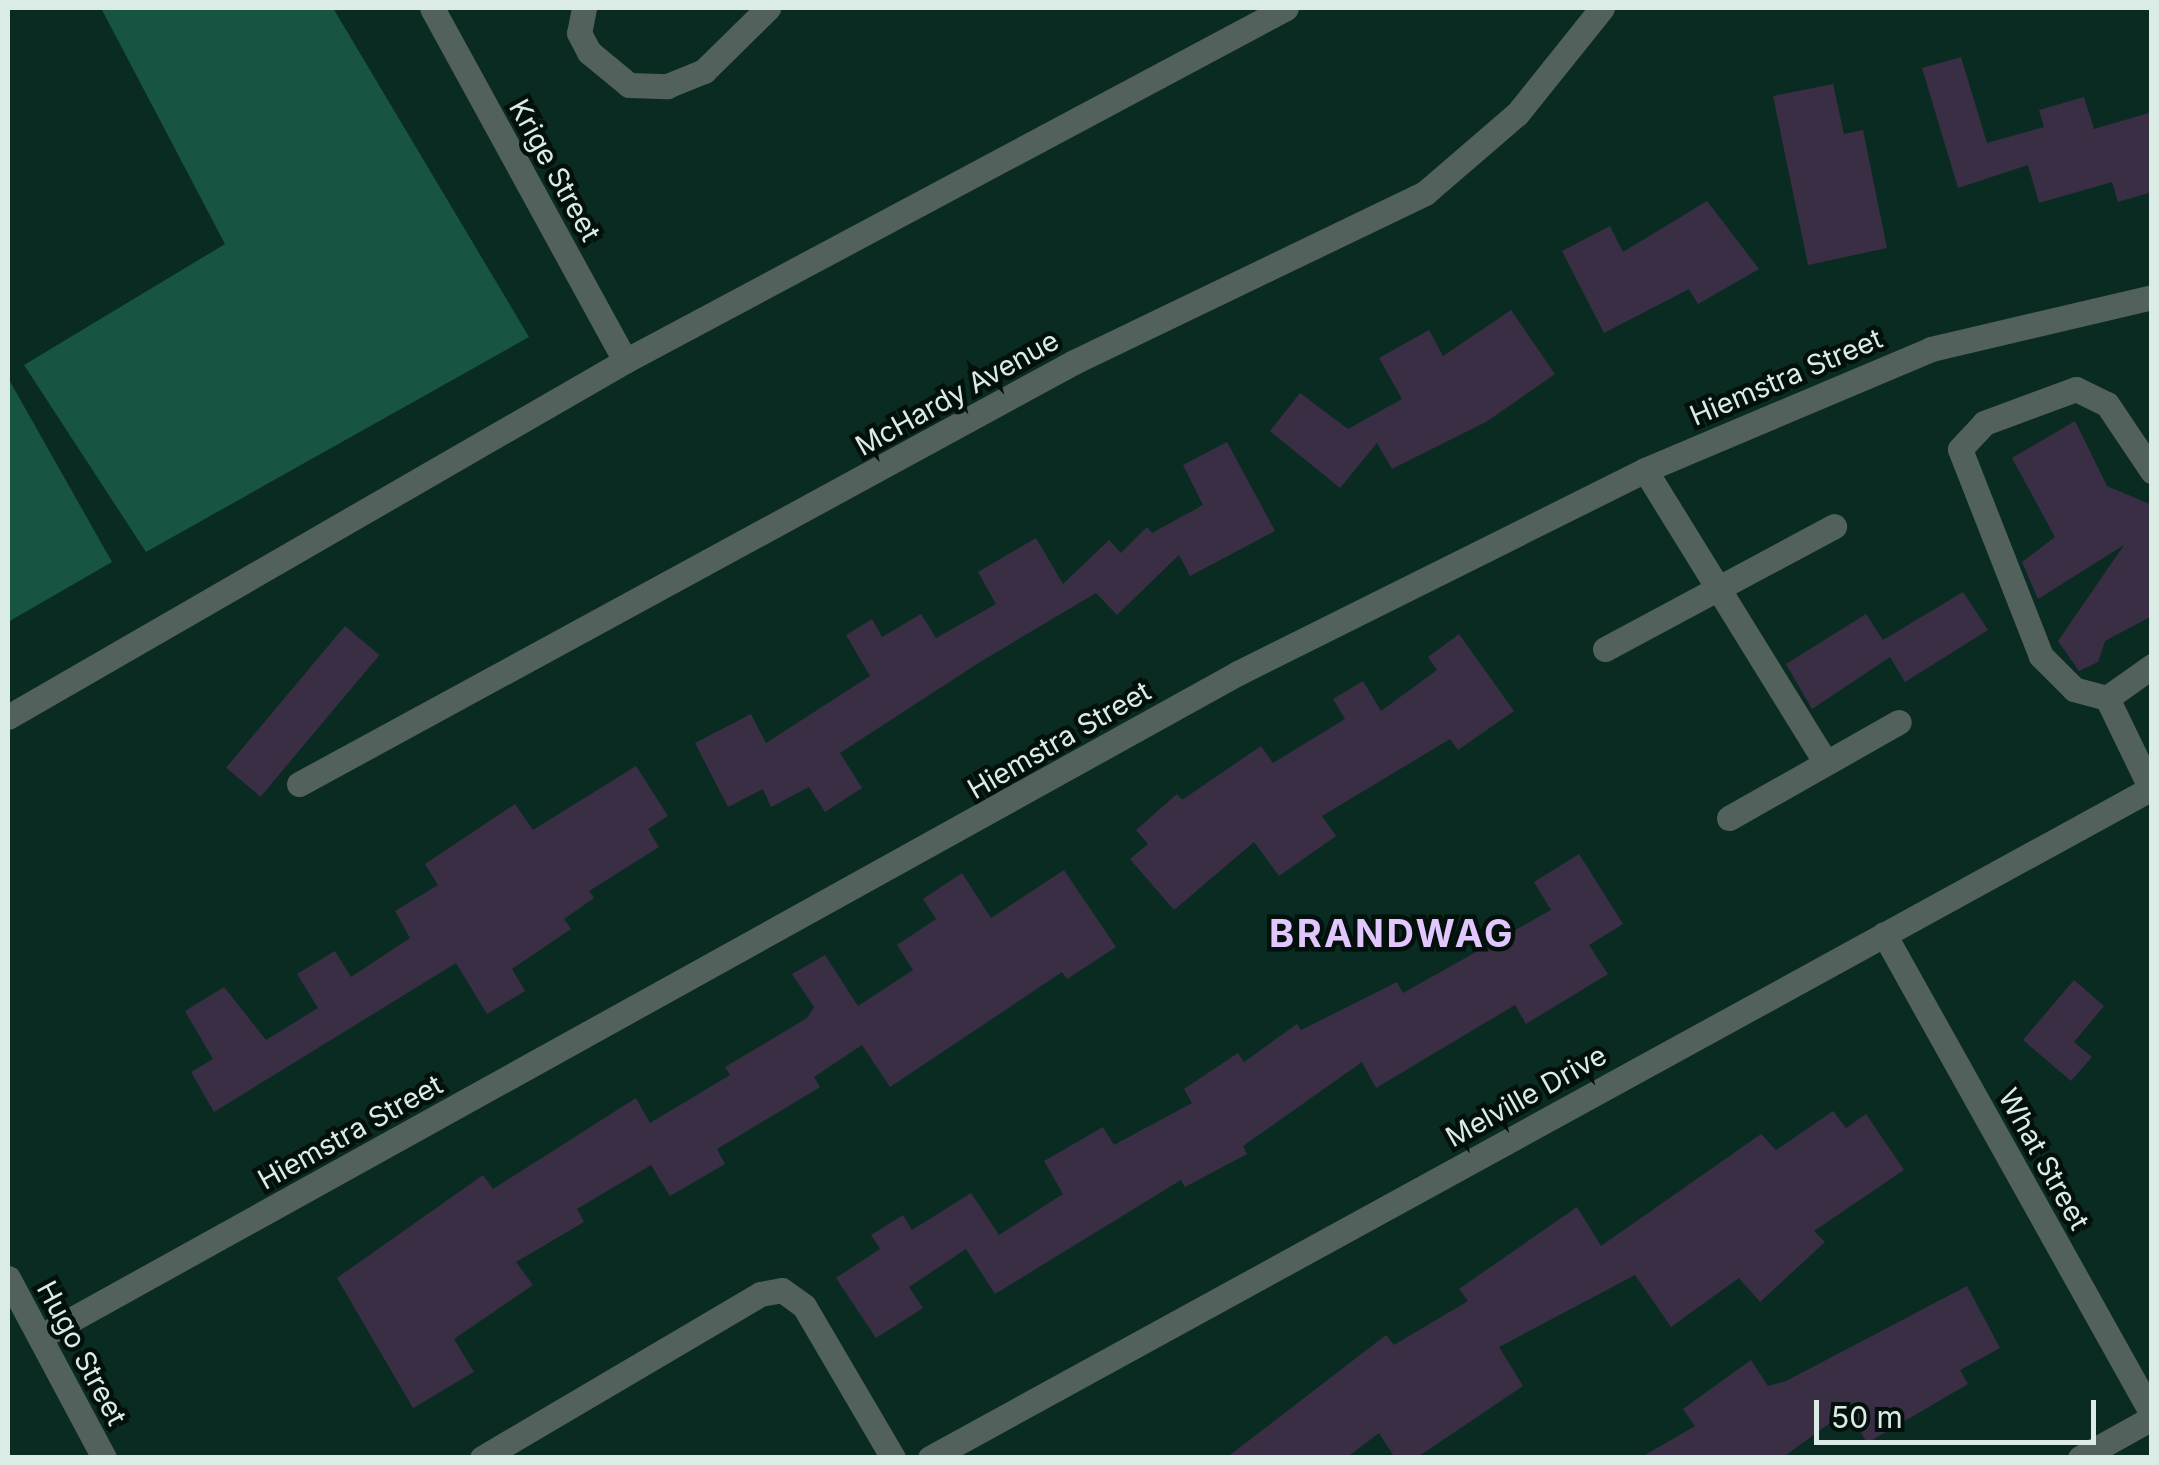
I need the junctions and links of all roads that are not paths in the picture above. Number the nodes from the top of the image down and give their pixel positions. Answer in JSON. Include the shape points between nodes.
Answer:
{"nodes":[{"id":1,"x":432,"y":8,"type":"edge"},
{"id":2,"x":584,"y":8,"type":"edge"},
{"id":3,"x":768,"y":8,"type":"edge"},
{"id":4,"x":1286,"y":8,"type":"edge"},
{"id":5,"x":1602,"y":8,"type":"edge"},
{"id":6,"x":2152,"y":297,"type":"edge"},
{"id":7,"x":626,"y":360,"type":"junction"},
{"id":8,"x":1645,"y":470,"type":"junction"},
{"id":9,"x":2152,"y":472,"type":"edge"},
{"id":10,"x":1834,"y":526,"type":"dead end"},
{"id":11,"x":1716,"y":586,"type":"junction"},
{"id":12,"x":185,"y":608,"type":"junction"},
{"id":13,"x":1605,"y":649,"type":"dead end"},
{"id":14,"x":2152,"y":666,"type":"edge"},
{"id":15,"x":2107,"y":698,"type":"junction"},
{"id":16,"x":8,"y":699,"type":"edge"},
{"id":17,"x":8,"y":717,"type":"edge"},
{"id":18,"x":1899,"y":722,"type":"dead end"},
{"id":19,"x":1825,"y":762,"type":"junction"},
{"id":20,"x":299,"y":784,"type":"dead end"},
{"id":21,"x":2151,"y":788,"type":"edge"},
{"id":22,"x":1729,"y":818,"type":"dead end"},
{"id":23,"x":1884,"y":934,"type":"junction"},
{"id":24,"x":8,"y":1278,"type":"edge"},
{"id":25,"x":40,"y":1337,"type":"junction"},
{"id":26,"x":2152,"y":1416,"type":"edge"},
{"id":27,"x":104,"y":1458,"type":"edge"},
{"id":28,"x":482,"y":1458,"type":"edge"},
{"id":29,"x":893,"y":1458,"type":"edge"},
{"id":30,"x":930,"y":1458,"type":"edge"},
{"id":31,"x":2080,"y":1458,"type":"edge"}],
"edges":[{"from":1,"to":7,"type":"street","name":"Krige Street"},
{"from":2,"to":3,"type":"street","via":[[579,33],[589,52],[629,85],[667,86],[704,71]]},
{"from":4,"to":7,"type":"street"},
{"from":5,"to":20,"type":"street","name":"McHardy Avenue","via":[[1517,114],[1425,193],[1074,362]]},
{"from":6,"to":8,"type":"street","name":"Hiemstra Street","via":[[1931,348]]},
{"from":7,"to":12,"type":"street"},
{"from":8,"to":11,"type":"street"},
{"from":8,"to":25,"type":"street","name":"Hiemstra Street","via":[[1238,673]]},
{"from":9,"to":15,"type":"street","via":[[2107,404],[2076,389],[1984,424],[1960,449],[2040,656],[2074,688]]},
{"from":10,"to":11,"type":"street"},
{"from":11,"to":13,"type":"street"},
{"from":11,"to":19,"type":"street"},
{"from":12,"to":16,"type":"street"},
{"from":12,"to":17,"type":"street"},
{"from":14,"to":15,"type":"street"},
{"from":15,"to":21,"type":"street"},
{"from":18,"to":19,"type":"street"},
{"from":19,"to":22,"type":"street"},
{"from":21,"to":23,"type":"street","name":"Melville Drive"},
{"from":23,"to":26,"type":"street","name":"What Street"},
{"from":23,"to":30,"type":"street","name":"Melville Drive"},
{"from":24,"to":25,"type":"street","name":"Hugo Street"},
{"from":25,"to":27,"type":"street","name":"Hugo Street"},
{"from":26,"to":31,"type":"street"},
{"from":28,"to":29,"type":"street","via":[[760,1294],[782,1290],[804,1306]]}]}
